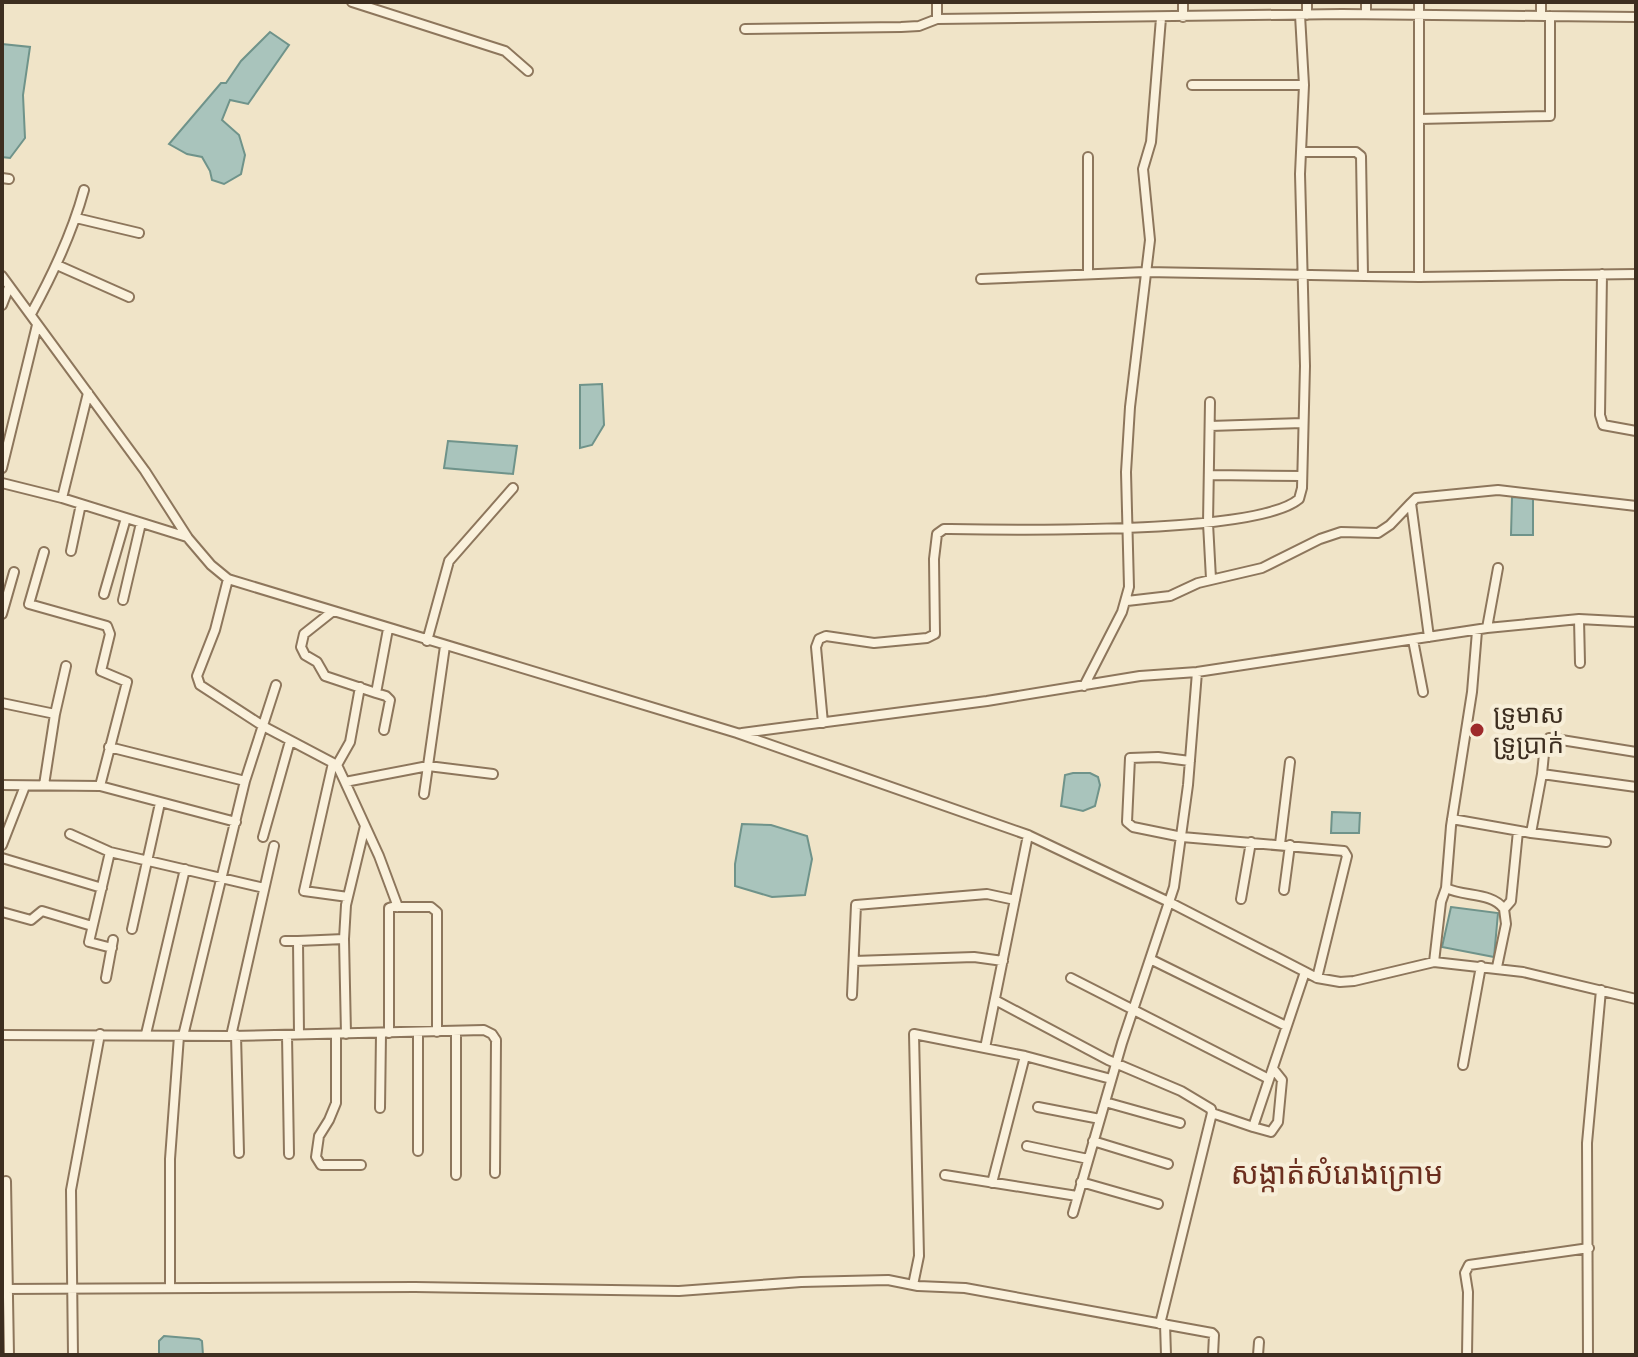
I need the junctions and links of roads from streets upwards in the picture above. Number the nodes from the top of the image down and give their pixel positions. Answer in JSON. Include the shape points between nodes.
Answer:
{"nodes":[{"id":1,"x":352,"y":2,"type":"edge"},
{"id":2,"x":937,"y":2,"type":"edge"},
{"id":3,"x":1183,"y":2,"type":"edge"},
{"id":4,"x":1307,"y":2,"type":"edge"},
{"id":5,"x":1366,"y":2,"type":"edge"},
{"id":6,"x":1419,"y":2,"type":"edge"},
{"id":7,"x":1541,"y":2,"type":"edge"},
{"id":8,"x":1366,"y":14,"type":"junction"},
{"id":9,"x":1419,"y":14,"type":"junction"},
{"id":10,"x":1304,"y":15,"type":"junction"},
{"id":11,"x":1545,"y":16,"type":"junction"},
{"id":12,"x":1183,"y":17,"type":"junction"},
{"id":13,"x":1636,"y":17,"type":"edge"},
{"id":14,"x":1161,"y":18,"type":"junction"},
{"id":15,"x":937,"y":19,"type":"junction"},
{"id":16,"x":745,"y":29,"type":"dead end"},
{"id":17,"x":528,"y":71,"type":"dead end"},
{"id":18,"x":1192,"y":85,"type":"dead end"},
{"id":19,"x":1304,"y":85,"type":"junction"},
{"id":20,"x":1419,"y":119,"type":"junction"},
{"id":21,"x":1301,"y":152,"type":"junction"},
{"id":22,"x":1088,"y":157,"type":"dead end"},
{"id":23,"x":84,"y":190,"type":"dead end"},
{"id":24,"x":76,"y":218,"type":"junction"},
{"id":25,"x":139,"y":233,"type":"dead end"},
{"id":26,"x":57,"y":265,"type":"junction"},
{"id":27,"x":1145,"y":272,"type":"junction"},
{"id":28,"x":1088,"y":274,"type":"junction"},
{"id":29,"x":1303,"y":274,"type":"junction"},
{"id":30,"x":1602,"y":274,"type":"junction"},
{"id":31,"x":1636,"y":274,"type":"edge"},
{"id":32,"x":1363,"y":275,"type":"junction"},
{"id":33,"x":2,"y":276,"type":"edge"},
{"id":34,"x":1419,"y":277,"type":"junction"},
{"id":35,"x":981,"y":279,"type":"dead end"},
{"id":36,"x":9,"y":287,"type":"junction"},
{"id":37,"x":129,"y":297,"type":"dead end"},
{"id":38,"x":2,"y":305,"type":"edge"},
{"id":39,"x":31,"y":314,"type":"junction"},
{"id":40,"x":37,"y":325,"type":"junction"},
{"id":41,"x":88,"y":393,"type":"junction"},
{"id":42,"x":1210,"y":402,"type":"dead end"},
{"id":43,"x":1303,"y":423,"type":"junction"},
{"id":44,"x":1210,"y":426,"type":"junction"},
{"id":45,"x":1636,"y":431,"type":"edge"},
{"id":46,"x":2,"y":468,"type":"edge"},
{"id":47,"x":1210,"y":475,"type":"junction"},
{"id":48,"x":1302,"y":476,"type":"junction"},
{"id":49,"x":2,"y":483,"type":"edge"},
{"id":50,"x":513,"y":488,"type":"dead end"},
{"id":51,"x":62,"y":498,"type":"junction"},
{"id":52,"x":1411,"y":503,"type":"junction"},
{"id":53,"x":81,"y":504,"type":"junction"},
{"id":54,"x":1636,"y":506,"type":"edge"},
{"id":55,"x":126,"y":518,"type":"junction"},
{"id":56,"x":141,"y":523,"type":"junction"},
{"id":57,"x":1208,"y":523,"type":"junction"},
{"id":58,"x":1127,"y":527,"type":"junction"},
{"id":59,"x":188,"y":538,"type":"junction"},
{"id":60,"x":71,"y":551,"type":"dead end"},
{"id":61,"x":44,"y":552,"type":"dead end"},
{"id":62,"x":1498,"y":568,"type":"dead end"},
{"id":63,"x":14,"y":572,"type":"dead end"},
{"id":64,"x":228,"y":579,"type":"junction"},
{"id":65,"x":1211,"y":579,"type":"junction"},
{"id":66,"x":104,"y":594,"type":"dead end"},
{"id":67,"x":123,"y":600,"type":"dead end"},
{"id":68,"x":1127,"y":601,"type":"junction"},
{"id":69,"x":333,"y":611,"type":"junction"},
{"id":70,"x":2,"y":614,"type":"edge"},
{"id":71,"x":1579,"y":619,"type":"junction"},
{"id":72,"x":1636,"y":622,"type":"edge"},
{"id":73,"x":1487,"y":628,"type":"junction"},
{"id":74,"x":388,"y":629,"type":"junction"},
{"id":75,"x":1477,"y":631,"type":"junction"},
{"id":76,"x":1429,"y":637,"type":"junction"},
{"id":77,"x":1413,"y":640,"type":"junction"},
{"id":78,"x":427,"y":641,"type":"junction"},
{"id":79,"x":445,"y":646,"type":"junction"},
{"id":80,"x":1580,"y":663,"type":"dead end"},
{"id":81,"x":66,"y":666,"type":"dead end"},
{"id":82,"x":1197,"y":672,"type":"junction"},
{"id":83,"x":276,"y":685,"type":"dead end"},
{"id":84,"x":1084,"y":686,"type":"junction"},
{"id":85,"x":360,"y":687,"type":"junction"},
{"id":86,"x":1423,"y":692,"type":"dead end"},
{"id":87,"x":376,"y":693,"type":"junction"},
{"id":88,"x":2,"y":703,"type":"edge"},
{"id":89,"x":55,"y":714,"type":"junction"},
{"id":90,"x":823,"y":723,"type":"junction"},
{"id":91,"x":263,"y":726,"type":"junction"},
{"id":92,"x":384,"y":730,"type":"dead end"},
{"id":93,"x":737,"y":733,"type":"junction"},
{"id":94,"x":290,"y":741,"type":"junction"},
{"id":95,"x":109,"y":747,"type":"junction"},
{"id":96,"x":1636,"y":752,"type":"edge"},
{"id":97,"x":1190,"y":761,"type":"junction"},
{"id":98,"x":1290,"y":762,"type":"dead end"},
{"id":99,"x":335,"y":764,"type":"junction"},
{"id":100,"x":428,"y":766,"type":"junction"},
{"id":101,"x":493,"y":774,"type":"dead end"},
{"id":102,"x":1542,"y":774,"type":"junction"},
{"id":103,"x":245,"y":781,"type":"junction"},
{"id":104,"x":345,"y":782,"type":"junction"},
{"id":105,"x":2,"y":785,"type":"edge"},
{"id":106,"x":44,"y":785,"type":"junction"},
{"id":107,"x":25,"y":786,"type":"junction"},
{"id":108,"x":100,"y":786,"type":"junction"},
{"id":109,"x":1636,"y":787,"type":"edge"},
{"id":110,"x":424,"y":794,"type":"dead end"},
{"id":111,"x":160,"y":803,"type":"junction"},
{"id":112,"x":1452,"y":819,"type":"junction"},
{"id":113,"x":236,"y":822,"type":"junction"},
{"id":114,"x":365,"y":826,"type":"junction"},
{"id":115,"x":1518,"y":831,"type":"junction"},
{"id":116,"x":1531,"y":833,"type":"junction"},
{"id":117,"x":70,"y":834,"type":"dead end"},
{"id":118,"x":1028,"y":835,"type":"junction"},
{"id":119,"x":263,"y":837,"type":"dead end"},
{"id":120,"x":1182,"y":837,"type":"junction"},
{"id":121,"x":1251,"y":842,"type":"junction"},
{"id":122,"x":1606,"y":842,"type":"dead end"},
{"id":123,"x":1280,"y":844,"type":"junction"},
{"id":124,"x":2,"y":845,"type":"edge"},
{"id":125,"x":1290,"y":845,"type":"junction"},
{"id":126,"x":274,"y":846,"type":"dead end"},
{"id":127,"x":110,"y":852,"type":"junction"},
{"id":128,"x":2,"y":858,"type":"edge"},
{"id":129,"x":147,"y":860,"type":"junction"},
{"id":130,"x":185,"y":869,"type":"junction"},
{"id":131,"x":222,"y":878,"type":"junction"},
{"id":132,"x":102,"y":888,"type":"junction"},
{"id":133,"x":264,"y":888,"type":"junction"},
{"id":134,"x":1446,"y":888,"type":"junction"},
{"id":135,"x":1284,"y":890,"type":"dead end"},
{"id":136,"x":348,"y":897,"type":"junction"},
{"id":137,"x":1241,"y":899,"type":"dead end"},
{"id":138,"x":1015,"y":900,"type":"junction"},
{"id":139,"x":1169,"y":902,"type":"junction"},
{"id":140,"x":398,"y":907,"type":"junction"},
{"id":141,"x":1504,"y":909,"type":"junction"},
{"id":142,"x":2,"y":912,"type":"edge"},
{"id":143,"x":92,"y":926,"type":"junction"},
{"id":144,"x":132,"y":929,"type":"dead end"},
{"id":145,"x":344,"y":939,"type":"junction"},
{"id":146,"x":285,"y":941,"type":"dead end"},
{"id":147,"x":298,"y":941,"type":"junction"},
{"id":148,"x":1150,"y":959,"type":"junction"},
{"id":149,"x":854,"y":961,"type":"junction"},
{"id":150,"x":1003,"y":961,"type":"junction"},
{"id":151,"x":1434,"y":962,"type":"junction"},
{"id":152,"x":1481,"y":966,"type":"junction"},
{"id":153,"x":1497,"y":967,"type":"junction"},
{"id":154,"x":1305,"y":972,"type":"junction"},
{"id":155,"x":106,"y":978,"type":"dead end"},
{"id":156,"x":1071,"y":978,"type":"dead end"},
{"id":157,"x":1317,"y":978,"type":"junction"},
{"id":158,"x":1601,"y":990,"type":"junction"},
{"id":159,"x":852,"y":995,"type":"dead end"},
{"id":160,"x":1636,"y":999,"type":"edge"},
{"id":161,"x":995,"y":1000,"type":"junction"},
{"id":162,"x":1133,"y":1011,"type":"junction"},
{"id":163,"x":1286,"y":1026,"type":"junction"},
{"id":164,"x":437,"y":1032,"type":"junction"},
{"id":165,"x":456,"y":1032,"type":"junction"},
{"id":166,"x":418,"y":1033,"type":"junction"},
{"id":167,"x":100,"y":1034,"type":"junction"},
{"id":168,"x":146,"y":1034,"type":"junction"},
{"id":169,"x":299,"y":1034,"type":"junction"},
{"id":170,"x":341,"y":1034,"type":"junction"},
{"id":171,"x":385,"y":1034,"type":"junction"},
{"id":172,"x":2,"y":1035,"type":"edge"},
{"id":173,"x":234,"y":1035,"type":"junction"},
{"id":174,"x":287,"y":1035,"type":"junction"},
{"id":175,"x":181,"y":1036,"type":"junction"},
{"id":176,"x":985,"y":1048,"type":"junction"},
{"id":177,"x":1025,"y":1056,"type":"junction"},
{"id":178,"x":1116,"y":1063,"type":"junction"},
{"id":179,"x":1463,"y":1065,"type":"dead end"},
{"id":180,"x":1272,"y":1074,"type":"junction"},
{"id":181,"x":1111,"y":1079,"type":"junction"},
{"id":182,"x":1105,"y":1102,"type":"junction"},
{"id":183,"x":1038,"y":1107,"type":"dead end"},
{"id":184,"x":380,"y":1108,"type":"dead end"},
{"id":185,"x":1212,"y":1113,"type":"junction"},
{"id":186,"x":1100,"y":1119,"type":"junction"},
{"id":187,"x":1180,"y":1123,"type":"dead end"},
{"id":188,"x":1253,"y":1127,"type":"junction"},
{"id":189,"x":1093,"y":1141,"type":"junction"},
{"id":190,"x":1027,"y":1146,"type":"dead end"},
{"id":191,"x":418,"y":1151,"type":"dead end"},
{"id":192,"x":239,"y":1153,"type":"dead end"},
{"id":193,"x":289,"y":1154,"type":"dead end"},
{"id":194,"x":1088,"y":1159,"type":"junction"},
{"id":195,"x":1168,"y":1164,"type":"dead end"},
{"id":196,"x":361,"y":1165,"type":"dead end"},
{"id":197,"x":495,"y":1173,"type":"dead end"},
{"id":198,"x":456,"y":1175,"type":"dead end"},
{"id":199,"x":945,"y":1175,"type":"dead end"},
{"id":200,"x":6,"y":1181,"type":"dead end"},
{"id":201,"x":1081,"y":1182,"type":"junction"},
{"id":202,"x":992,"y":1183,"type":"junction"},
{"id":203,"x":1077,"y":1196,"type":"junction"},
{"id":204,"x":1158,"y":1204,"type":"dead end"},
{"id":205,"x":1073,"y":1213,"type":"dead end"},
{"id":206,"x":1589,"y":1248,"type":"junction"},
{"id":207,"x":913,"y":1285,"type":"junction"},
{"id":208,"x":170,"y":1287,"type":"junction"},
{"id":209,"x":71,"y":1288,"type":"junction"},
{"id":210,"x":5,"y":1289,"type":"edge"},
{"id":211,"x":1162,"y":1324,"type":"junction"},
{"id":212,"x":1259,"y":1342,"type":"dead end"},
{"id":213,"x":9,"y":1355,"type":"edge"},
{"id":214,"x":73,"y":1355,"type":"edge"},
{"id":215,"x":1166,"y":1355,"type":"edge"},
{"id":216,"x":1213,"y":1355,"type":"edge"},
{"id":217,"x":1258,"y":1355,"type":"edge"},
{"id":218,"x":1467,"y":1355,"type":"edge"},
{"id":219,"x":1588,"y":1355,"type":"edge"}],
"edges":[{"from":1,"to":17,"type":"street","via":[[505,51]]},
{"from":2,"to":15,"type":"street"},
{"from":3,"to":12,"type":"street"},
{"from":4,"to":10,"type":"street"},
{"from":5,"to":8,"type":"street"},
{"from":6,"to":9,"type":"street"},
{"from":7,"to":11,"type":"street"},
{"from":8,"to":9,"type":"street"},
{"from":8,"to":10,"type":"street"},
{"from":9,"to":11,"type":"street"},
{"from":9,"to":20,"type":"street"},
{"from":10,"to":12,"type":"street"},
{"from":10,"to":19,"type":"street"},
{"from":11,"to":13,"type":"street"},
{"from":11,"to":20,"type":"street","via":[[1550,116]]},
{"from":12,"to":14,"type":"street"},
{"from":14,"to":15,"type":"street"},
{"from":14,"to":27,"type":"street","via":[[1151,142],[1143,169],[1150,233]]},
{"from":15,"to":16,"type":"street","via":[[901,27]]},
{"from":18,"to":19,"type":"street"},
{"from":19,"to":21,"type":"street"},
{"from":20,"to":34,"type":"street"},
{"from":21,"to":29,"type":"street"},
{"from":21,"to":32,"type":"street","via":[[1361,156]]},
{"from":22,"to":28,"type":"street"},
{"from":23,"to":24,"type":"street"},
{"from":24,"to":25,"type":"street"},
{"from":24,"to":26,"type":"street"},
{"from":26,"to":37,"type":"street"},
{"from":26,"to":39,"type":"street"},
{"from":27,"to":28,"type":"street"},
{"from":27,"to":29,"type":"street"},
{"from":27,"to":58,"type":"street","via":[[1130,407]]},
{"from":28,"to":35,"type":"street"},
{"from":29,"to":32,"type":"street"},
{"from":29,"to":43,"type":"street"},
{"from":30,"to":31,"type":"street"},
{"from":30,"to":34,"type":"street"},
{"from":30,"to":45,"type":"street","via":[[1600,415],[1603,425]]},
{"from":32,"to":34,"type":"street"},
{"from":33,"to":36,"type":"street"},
{"from":36,"to":38,"type":"street"},
{"from":36,"to":39,"type":"street"},
{"from":39,"to":40,"type":"street"},
{"from":40,"to":41,"type":"street"},
{"from":40,"to":46,"type":"street"},
{"from":41,"to":51,"type":"street"},
{"from":41,"to":59,"type":"street"},
{"from":42,"to":44,"type":"street"},
{"from":43,"to":44,"type":"street"},
{"from":43,"to":48,"type":"street"},
{"from":44,"to":47,"type":"street"},
{"from":47,"to":48,"type":"street"},
{"from":47,"to":57,"type":"street"},
{"from":48,"to":57,"type":"street","via":[[1301,495],[1293,504]]},
{"from":49,"to":51,"type":"street"},
{"from":50,"to":78,"type":"street","via":[[449,561]]},
{"from":51,"to":53,"type":"street"},
{"from":52,"to":54,"type":"street","via":[[1416,498],[1498,490]]},
{"from":52,"to":65,"type":"street","via":[[1378,533],[1341,532],[1262,568]]},
{"from":52,"to":76,"type":"street"},
{"from":53,"to":55,"type":"street"},
{"from":53,"to":60,"type":"street"},
{"from":55,"to":56,"type":"street"},
{"from":55,"to":66,"type":"street"},
{"from":56,"to":59,"type":"street"},
{"from":56,"to":67,"type":"street"},
{"from":57,"to":58,"type":"street"},
{"from":57,"to":65,"type":"street"},
{"from":58,"to":68,"type":"street"},
{"from":58,"to":90,"type":"street","via":[[944,529],[937,534],[934,559],[935,634],[874,643],[819,639]]},
{"from":59,"to":64,"type":"street"},
{"from":61,"to":95,"type":"street","via":[[29,604],[107,626],[110,634],[101,671],[127,682]]},
{"from":62,"to":73,"type":"street"},
{"from":63,"to":70,"type":"street"},
{"from":64,"to":69,"type":"street"},
{"from":64,"to":91,"type":"street","via":[[198,681]]},
{"from":65,"to":68,"type":"street","via":[[1170,596]]},
{"from":68,"to":84,"type":"street"},
{"from":69,"to":74,"type":"street"},
{"from":69,"to":85,"type":"street","via":[[304,634],[301,647],[325,676]]},
{"from":71,"to":72,"type":"street"},
{"from":71,"to":73,"type":"street"},
{"from":71,"to":80,"type":"street"},
{"from":73,"to":75,"type":"street"},
{"from":74,"to":78,"type":"street"},
{"from":74,"to":87,"type":"street"},
{"from":75,"to":76,"type":"street"},
{"from":75,"to":112,"type":"street"},
{"from":76,"to":77,"type":"street"},
{"from":77,"to":82,"type":"street"},
{"from":77,"to":86,"type":"street"},
{"from":78,"to":79,"type":"street"},
{"from":79,"to":93,"type":"street"},
{"from":79,"to":100,"type":"street"},
{"from":81,"to":89,"type":"street"},
{"from":82,"to":84,"type":"street"},
{"from":82,"to":97,"type":"street"},
{"from":83,"to":91,"type":"street"},
{"from":84,"to":90,"type":"street"},
{"from":85,"to":87,"type":"street"},
{"from":85,"to":99,"type":"street","via":[[350,742]]},
{"from":87,"to":92,"type":"street","via":[[390,700]]},
{"from":88,"to":89,"type":"street"},
{"from":89,"to":106,"type":"street"},
{"from":90,"to":93,"type":"street"},
{"from":91,"to":94,"type":"street"},
{"from":91,"to":103,"type":"street"},
{"from":93,"to":118,"type":"street"},
{"from":94,"to":99,"type":"street"},
{"from":94,"to":119,"type":"street"},
{"from":95,"to":103,"type":"street"},
{"from":95,"to":108,"type":"street"},
{"from":96,"to":102,"type":"street","via":[[1549,738]]},
{"from":97,"to":120,"type":"street"},
{"from":97,"to":120,"type":"street","via":[[1139,756],[1130,758],[1128,769],[1127,822]]},
{"from":98,"to":123,"type":"street"},
{"from":99,"to":104,"type":"street"},
{"from":99,"to":136,"type":"street","via":[[304,891]]},
{"from":100,"to":101,"type":"street"},
{"from":100,"to":104,"type":"street"},
{"from":100,"to":110,"type":"street"},
{"from":102,"to":109,"type":"street"},
{"from":102,"to":116,"type":"street"},
{"from":103,"to":113,"type":"street"},
{"from":104,"to":114,"type":"street"},
{"from":105,"to":107,"type":"street"},
{"from":106,"to":107,"type":"street"},
{"from":106,"to":108,"type":"street"},
{"from":107,"to":124,"type":"street"},
{"from":108,"to":111,"type":"street"},
{"from":111,"to":113,"type":"street"},
{"from":111,"to":129,"type":"street"},
{"from":112,"to":115,"type":"street"},
{"from":112,"to":134,"type":"street"},
{"from":113,"to":131,"type":"street"},
{"from":114,"to":136,"type":"street"},
{"from":114,"to":140,"type":"street"},
{"from":115,"to":116,"type":"street"},
{"from":115,"to":141,"type":"street","via":[[1511,901]]},
{"from":116,"to":122,"type":"street"},
{"from":117,"to":127,"type":"street"},
{"from":118,"to":138,"type":"street"},
{"from":118,"to":139,"type":"street"},
{"from":120,"to":121,"type":"street"},
{"from":120,"to":139,"type":"street"},
{"from":121,"to":123,"type":"street"},
{"from":121,"to":137,"type":"street"},
{"from":123,"to":125,"type":"street"},
{"from":125,"to":135,"type":"street"},
{"from":125,"to":157,"type":"street","via":[[1344,851],[1347,856]]},
{"from":126,"to":133,"type":"street"},
{"from":127,"to":129,"type":"street"},
{"from":127,"to":132,"type":"street"},
{"from":128,"to":132,"type":"street"},
{"from":129,"to":130,"type":"street"},
{"from":129,"to":144,"type":"street"},
{"from":130,"to":131,"type":"street"},
{"from":130,"to":168,"type":"street"},
{"from":131,"to":133,"type":"street"},
{"from":131,"to":175,"type":"street"},
{"from":132,"to":143,"type":"street"},
{"from":133,"to":173,"type":"street"},
{"from":134,"to":141,"type":"street","via":[[1495,900]]},
{"from":134,"to":151,"type":"street"},
{"from":136,"to":145,"type":"street"},
{"from":138,"to":149,"type":"street","via":[[987,894],[856,905]]},
{"from":138,"to":150,"type":"street"},
{"from":139,"to":148,"type":"street"},
{"from":139,"to":154,"type":"street"},
{"from":140,"to":164,"type":"street","via":[[431,907],[437,912]]},
{"from":140,"to":171,"type":"street","via":[[389,908]]},
{"from":141,"to":153,"type":"street"},
{"from":142,"to":143,"type":"street","via":[[31,920],[42,911]]},
{"from":143,"to":155,"type":"street","via":[[89,942],[112,944]]},
{"from":145,"to":147,"type":"street"},
{"from":145,"to":170,"type":"street"},
{"from":146,"to":147,"type":"street"},
{"from":147,"to":169,"type":"street"},
{"from":148,"to":162,"type":"street"},
{"from":148,"to":163,"type":"street"},
{"from":149,"to":150,"type":"street"},
{"from":149,"to":159,"type":"street"},
{"from":150,"to":161,"type":"street"},
{"from":151,"to":152,"type":"street"},
{"from":151,"to":157,"type":"street","via":[[1354,981]]},
{"from":152,"to":153,"type":"street"},
{"from":152,"to":179,"type":"street"},
{"from":153,"to":158,"type":"street"},
{"from":154,"to":157,"type":"street"},
{"from":154,"to":163,"type":"street"},
{"from":156,"to":162,"type":"street"},
{"from":158,"to":160,"type":"street"},
{"from":158,"to":206,"type":"street","via":[[1587,1143]]},
{"from":161,"to":176,"type":"street"},
{"from":161,"to":178,"type":"street"},
{"from":162,"to":178,"type":"street"},
{"from":162,"to":180,"type":"street"},
{"from":163,"to":180,"type":"street"},
{"from":164,"to":165,"type":"street"},
{"from":164,"to":166,"type":"street"},
{"from":165,"to":197,"type":"street","via":[[484,1030],[496,1040]]},
{"from":165,"to":198,"type":"street"},
{"from":166,"to":171,"type":"street"},
{"from":166,"to":191,"type":"street"},
{"from":167,"to":168,"type":"street"},
{"from":167,"to":172,"type":"street"},
{"from":167,"to":209,"type":"street","via":[[71,1190]]},
{"from":168,"to":175,"type":"street"},
{"from":169,"to":170,"type":"street"},
{"from":169,"to":174,"type":"street"},
{"from":170,"to":171,"type":"street"},
{"from":170,"to":196,"type":"street","via":[[336,1103],[319,1136],[316,1157],[321,1165]]},
{"from":171,"to":184,"type":"street"},
{"from":173,"to":174,"type":"street"},
{"from":173,"to":175,"type":"street"},
{"from":173,"to":192,"type":"street"},
{"from":174,"to":193,"type":"street"},
{"from":175,"to":208,"type":"street","via":[[170,1159]]},
{"from":176,"to":177,"type":"street"},
{"from":176,"to":207,"type":"street","via":[[914,1034],[919,1256]]},
{"from":177,"to":181,"type":"street"},
{"from":177,"to":202,"type":"street"},
{"from":178,"to":181,"type":"street"},
{"from":178,"to":185,"type":"street","via":[[1181,1091]]},
{"from":180,"to":188,"type":"street"},
{"from":180,"to":188,"type":"street","via":[[1282,1080],[1278,1122],[1271,1132]]},
{"from":181,"to":182,"type":"street"},
{"from":182,"to":186,"type":"street"},
{"from":182,"to":187,"type":"street"},
{"from":183,"to":186,"type":"street"},
{"from":185,"to":188,"type":"street"},
{"from":185,"to":211,"type":"street"},
{"from":186,"to":189,"type":"street"},
{"from":189,"to":194,"type":"street"},
{"from":189,"to":195,"type":"street"},
{"from":190,"to":194,"type":"street"},
{"from":194,"to":201,"type":"street"},
{"from":199,"to":202,"type":"street"},
{"from":200,"to":210,"type":"street"},
{"from":201,"to":203,"type":"street"},
{"from":201,"to":204,"type":"street"},
{"from":202,"to":203,"type":"street"},
{"from":203,"to":205,"type":"street"},
{"from":206,"to":218,"type":"street","via":[[1469,1265]]},
{"from":206,"to":219,"type":"street"},
{"from":207,"to":208,"type":"street","via":[[888,1280],[801,1282],[679,1291]]},
{"from":207,"to":211,"type":"street","via":[[965,1288]]},
{"from":208,"to":209,"type":"street"},
{"from":209,"to":210,"type":"street"},
{"from":209,"to":214,"type":"street"},
{"from":210,"to":213,"type":"street"},
{"from":211,"to":215,"type":"street"},
{"from":211,"to":216,"type":"street","via":[[1214,1334]]},
{"from":212,"to":217,"type":"street"}]}
